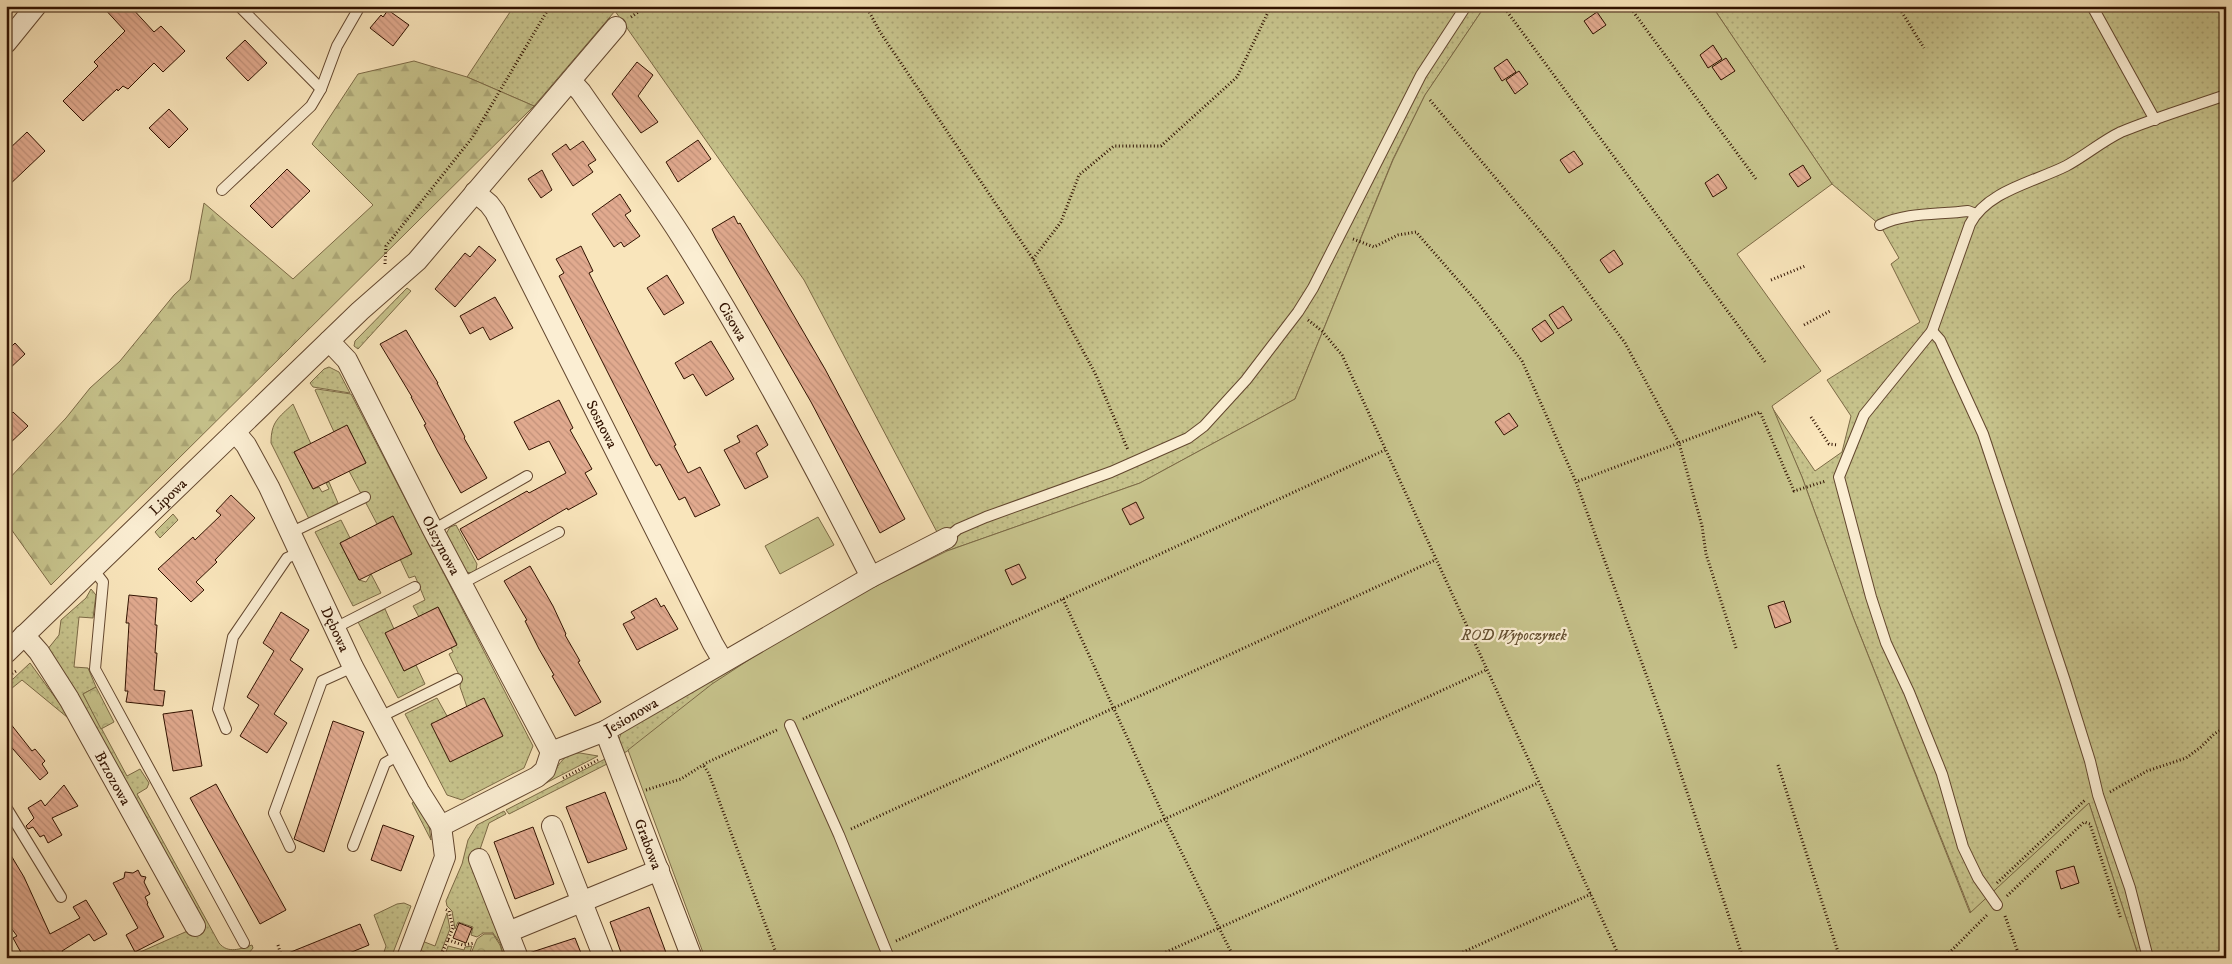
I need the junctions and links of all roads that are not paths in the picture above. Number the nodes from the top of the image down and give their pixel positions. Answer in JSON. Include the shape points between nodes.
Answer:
{"nodes":[{"id":1,"x":36,"y":6,"type":"edge"},
{"id":2,"x":239,"y":6,"type":"edge"},
{"id":3,"x":360,"y":6,"type":"edge"},
{"id":4,"x":1466,"y":6,"type":"edge"},
{"id":5,"x":2092,"y":6,"type":"edge"},
{"id":6,"x":616,"y":27,"type":"dead end"},
{"id":7,"x":6,"y":43,"type":"edge"},
{"id":8,"x":571,"y":81,"type":"junction"},
{"id":9,"x":321,"y":89,"type":"junction"},
{"id":10,"x":2226,"y":95,"type":"edge"},
{"id":11,"x":2155,"y":120,"type":"junction"},
{"id":12,"x":222,"y":190,"type":"dead end"},
{"id":13,"x":475,"y":192,"type":"junction"},
{"id":14,"x":1976,"y":214,"type":"junction"},
{"id":15,"x":1880,"y":225,"type":"dead end"},
{"id":16,"x":1932,"y":331,"type":"junction"},
{"id":17,"x":329,"y":341,"type":"junction"},
{"id":18,"x":234,"y":432,"type":"junction"},
{"id":19,"x":527,"y":476,"type":"dead end"},
{"id":20,"x":364,"y":497,"type":"dead end"},
{"id":21,"x":433,"y":530,"type":"junction"},
{"id":22,"x":559,"y":532,"type":"dead end"},
{"id":23,"x":290,"y":533,"type":"junction"},
{"id":24,"x":948,"y":538,"type":"joint"},
{"id":25,"x":298,"y":553,"type":"junction"},
{"id":26,"x":92,"y":568,"type":"junction"},
{"id":27,"x":871,"y":577,"type":"junction"},
{"id":28,"x":461,"y":584,"type":"junction"},
{"id":29,"x":415,"y":587,"type":"dead end"},
{"id":30,"x":334,"y":628,"type":"junction"},
{"id":31,"x":24,"y":635,"type":"junction"},
{"id":32,"x":6,"y":653,"type":"edge"},
{"id":33,"x":723,"y":661,"type":"junction"},
{"id":34,"x":354,"y":667,"type":"junction"},
{"id":35,"x":457,"y":679,"type":"dead end"},
{"id":36,"x":380,"y":717,"type":"junction"},
{"id":37,"x":790,"y":725,"type":"road end"},
{"id":38,"x":226,"y":730,"type":"dead end"},
{"id":39,"x":605,"y":731,"type":"junction"},
{"id":40,"x":551,"y":752,"type":"junction"},
{"id":41,"x":399,"y":755,"type":"junction"},
{"id":42,"x":6,"y":807,"type":"edge"},
{"id":43,"x":441,"y":826,"type":"junction"},
{"id":44,"x":552,"y":826,"type":"dead end"},
{"id":45,"x":353,"y":846,"type":"dead end"},
{"id":46,"x":290,"y":847,"type":"dead end"},
{"id":47,"x":480,"y":859,"type":"dead end"},
{"id":48,"x":659,"y":870,"type":"junction"},
{"id":49,"x":61,"y":897,"type":"dead end"},
{"id":50,"x":583,"y":901,"type":"junction"},
{"id":51,"x":1998,"y":905,"type":"road end"},
{"id":52,"x":195,"y":926,"type":"dead end"},
{"id":53,"x":508,"y":932,"type":"junction"},
{"id":54,"x":244,"y":943,"type":"dead end"},
{"id":55,"x":407,"y":958,"type":"edge"},
{"id":56,"x":518,"y":958,"type":"edge"},
{"id":57,"x":604,"y":958,"type":"edge"},
{"id":58,"x":692,"y":958,"type":"edge"},
{"id":59,"x":889,"y":958,"type":"edge"},
{"id":60,"x":2148,"y":958,"type":"edge"}],
"edges":[{"from":1,"to":7,"type":"street"},
{"from":2,"to":9,"type":"lane"},
{"from":3,"to":9,"type":"lane","via":[[336,46]]},
{"from":4,"to":24,"type":"lane","via":[[1421,75],[1313,288],[1246,380],[1204,426],[1169,448],[1052,495],[986,517],[958,529]]},
{"from":5,"to":11,"type":"lane"},
{"from":6,"to":8,"type":"street","name":"Lipowa"},
{"from":8,"to":13,"type":"street","name":"Lipowa"},
{"from":8,"to":27,"type":"street","name":"Cisowa","via":[[652,192],[715,293]]},
{"from":9,"to":12,"type":"lane","via":[[311,106]]},
{"from":10,"to":11,"type":"lane"},
{"from":11,"to":14,"type":"lane","via":[[2120,133],[2068,165],[2005,193]]},
{"from":13,"to":17,"type":"street","name":"Lipowa","via":[[417,261]]},
{"from":13,"to":33,"type":"street","name":"Sosnowa","via":[[495,212]]},
{"from":14,"to":15,"type":"lane","via":[[1968,211],[1907,216]]},
{"from":14,"to":16,"type":"lane"},
{"from":16,"to":51,"type":"lane","via":[[1864,415],[1839,477],[1886,643],[1942,774],[1963,848],[1978,878]]},
{"from":16,"to":60,"type":"lane","via":[[1940,340],[1983,434],[2068,690],[2098,795],[2130,888]]},
{"from":17,"to":18,"type":"street","name":"Lipowa"},
{"from":17,"to":21,"type":"street","name":"Olszynowa","via":[[347,360]]},
{"from":18,"to":23,"type":"street","name":"Dębowa","via":[[246,445],[269,486]]},
{"from":18,"to":26,"type":"street","name":"Lipowa"},
{"from":19,"to":21,"type":"lane"},
{"from":20,"to":23,"type":"lane"},
{"from":21,"to":28,"type":"street","name":"Olszynowa"},
{"from":22,"to":28,"type":"lane"},
{"from":23,"to":25,"type":"street","name":"Dębowa"},
{"from":24,"to":27,"type":"street","name":"Jesionowa"},
{"from":25,"to":30,"type":"street","name":"Dębowa"},
{"from":25,"to":38,"type":"lane","via":[[287,558],[233,637],[218,709]]},
{"from":26,"to":31,"type":"street","name":"Lipowa"},
{"from":26,"to":54,"type":"lane","via":[[103,582],[95,669]]},
{"from":27,"to":33,"type":"street","name":"Jesionowa"},
{"from":28,"to":40,"type":"street","name":"Olszynowa"},
{"from":29,"to":30,"type":"lane"},
{"from":30,"to":34,"type":"street","name":"Dębowa"},
{"from":31,"to":32,"type":"street","name":"Lipowa"},
{"from":31,"to":52,"type":"street","name":"Brzozowa","via":[[39,652],[69,700]]},
{"from":33,"to":39,"type":"street","name":"Jesionowa"},
{"from":34,"to":36,"type":"street","name":"Dębowa"},
{"from":34,"to":46,"type":"lane","via":[[322,680],[274,813]]},
{"from":35,"to":36,"type":"lane"},
{"from":36,"to":41,"type":"street","name":"Dębowa"},
{"from":37,"to":59,"type":"lane"},
{"from":39,"to":40,"type":"street","name":"Jesionowa"},
{"from":39,"to":48,"type":"street","name":"Grabowa"},
{"from":40,"to":43,"type":"street","via":[[545,770],[537,777]]},
{"from":41,"to":43,"type":"street","name":"Dębowa"},
{"from":41,"to":45,"type":"lane","via":[[385,763]]},
{"from":42,"to":49,"type":"lane"},
{"from":43,"to":55,"type":"street","via":[[445,858]]},
{"from":44,"to":50,"type":"street"},
{"from":47,"to":53,"type":"street"},
{"from":48,"to":50,"type":"street"},
{"from":48,"to":58,"type":"street","name":"Grabowa"},
{"from":50,"to":53,"type":"street"},
{"from":50,"to":57,"type":"street"},
{"from":53,"to":56,"type":"street"}]}
